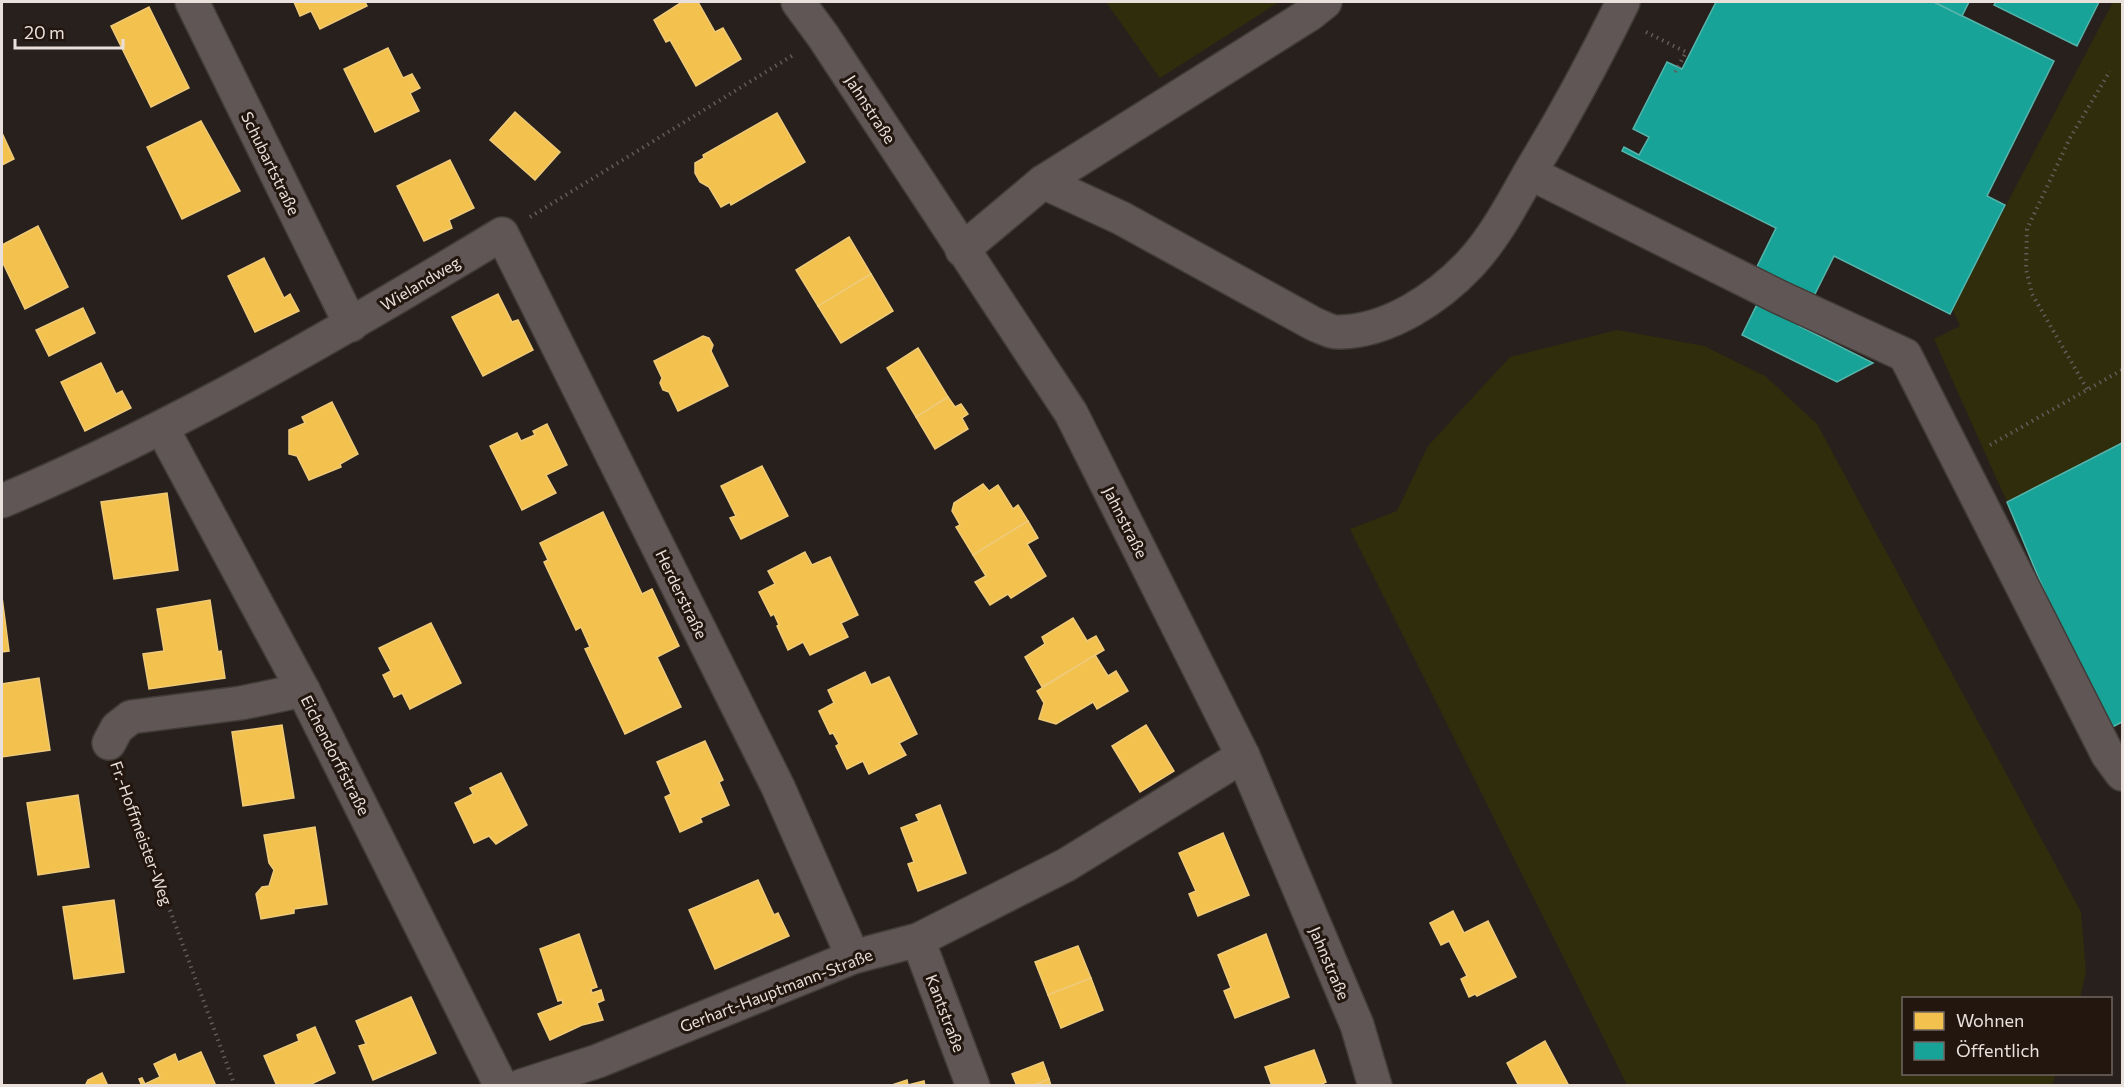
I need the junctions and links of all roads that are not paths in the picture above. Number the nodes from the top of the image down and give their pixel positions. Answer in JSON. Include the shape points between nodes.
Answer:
{"nodes":[{"id":1,"x":192,"y":2,"type":"edge"},
{"id":2,"x":798,"y":2,"type":"edge"},
{"id":3,"x":1325,"y":2,"type":"edge"},
{"id":4,"x":1620,"y":9,"type":"edge"},
{"id":5,"x":1530,"y":173,"type":"junction"},
{"id":6,"x":1043,"y":182,"type":"junction"},
{"id":7,"x":502,"y":234,"type":"joint"},
{"id":8,"x":962,"y":250,"type":"junction"},
{"id":9,"x":351,"y":325,"type":"junction"},
{"id":10,"x":162,"y":428,"type":"junction"},
{"id":11,"x":5,"y":490,"type":"edge"},
{"id":12,"x":303,"y":690,"type":"junction"},
{"id":13,"x":109,"y":743,"type":"road end"},
{"id":14,"x":1243,"y":756,"type":"junction"},
{"id":15,"x":2115,"y":764,"type":"edge"},
{"id":16,"x":918,"y":940,"type":"junction"},
{"id":17,"x":853,"y":957,"type":"junction"},
{"id":18,"x":501,"y":1086,"type":"edge"},
{"id":19,"x":521,"y":1086,"type":"edge"},
{"id":20,"x":973,"y":1086,"type":"edge"},
{"id":21,"x":1375,"y":1086,"type":"edge"}],
"edges":[{"from":1,"to":9,"type":"street","name":"Schubartstraße"},
{"from":2,"to":8,"type":"street","name":"Jahnstraße"},
{"from":3,"to":6,"type":"street"},
{"from":4,"to":5,"type":"street"},
{"from":5,"to":6,"type":"street","via":[[1501,223],[1469,264],[1442,288],[1408,313],[1371,327],[1338,333],[1256,294],[1121,218]]},
{"from":5,"to":15,"type":"street","via":[[1905,355]]},
{"from":6,"to":8,"type":"street"},
{"from":7,"to":9,"type":"street","name":"Wielandweg"},
{"from":7,"to":17,"type":"street","name":"Herderstraße","via":[[778,788]]},
{"from":8,"to":14,"type":"street","name":"Jahnstraße","via":[[1071,414]]},
{"from":9,"to":10,"type":"street","name":"Wielandweg"},
{"from":10,"to":11,"type":"street","name":"Wielandweg"},
{"from":10,"to":12,"type":"street","name":"Eichendorffstraße"},
{"from":12,"to":13,"type":"street","name":"Fr.-Hoffmeister-Weg","via":[[241,703],[131,717],[117,728]]},
{"from":12,"to":18,"type":"street","name":"Eichendorffstraße"},
{"from":14,"to":16,"type":"street","name":"Gerhart-Hauptmann-Straße","via":[[1066,865]]},
{"from":14,"to":21,"type":"street","name":"Jahnstraße","via":[[1357,1025]]},
{"from":16,"to":17,"type":"street","name":"Gerhart-Hauptmann-Straße"},
{"from":16,"to":20,"type":"street","name":"Kantstraße"},
{"from":17,"to":19,"type":"street","name":"Gerhart-Hauptmann-Straße","via":[[598,1061]]}]}
